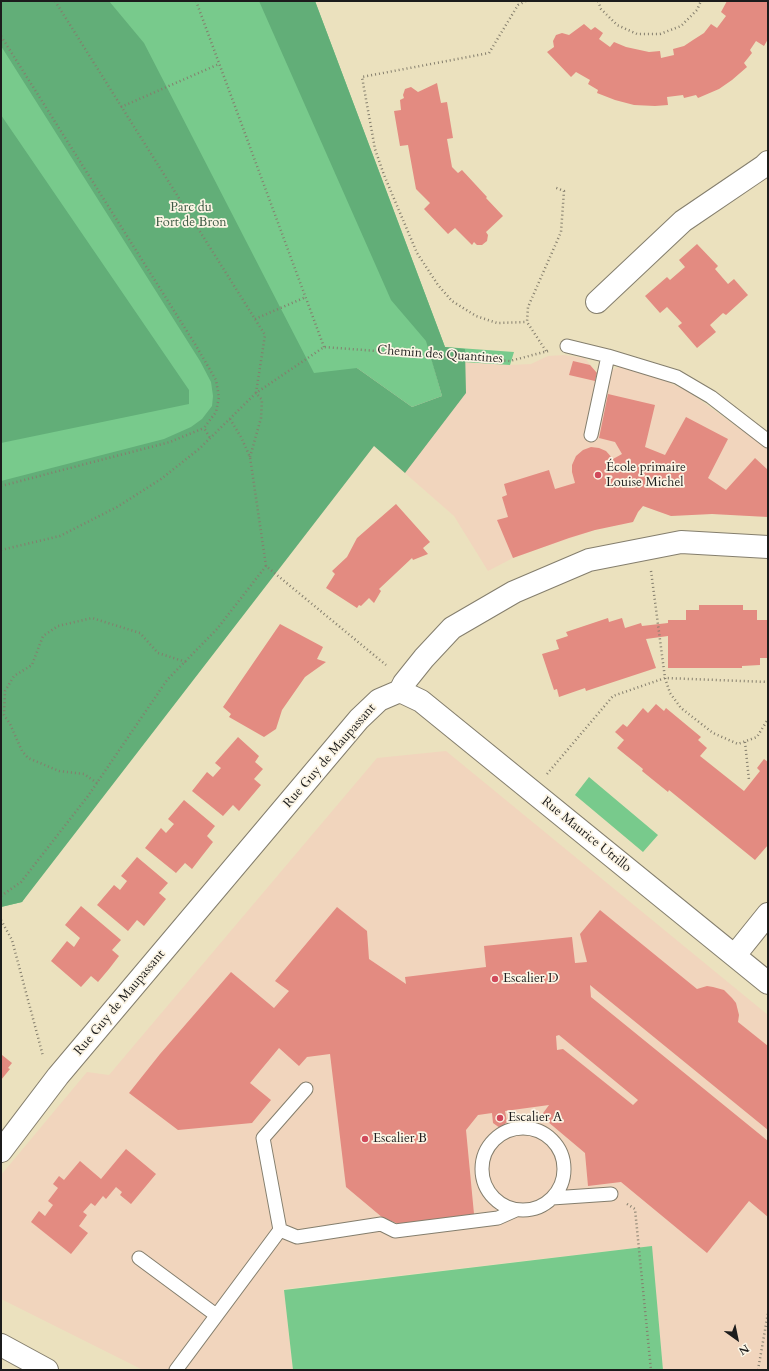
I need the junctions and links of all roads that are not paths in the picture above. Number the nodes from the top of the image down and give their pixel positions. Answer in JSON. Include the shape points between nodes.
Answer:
{"nodes":[{"id":1,"x":768,"y":162,"type":"edge"},
{"id":2,"x":597,"y":302,"type":"dead end"},
{"id":3,"x":567,"y":346,"type":"road end"},
{"id":4,"x":608,"y":356,"type":"junction"},
{"id":5,"x":591,"y":435,"type":"dead end"},
{"id":6,"x":768,"y":441,"type":"edge"},
{"id":7,"x":768,"y":547,"type":"edge"},
{"id":8,"x":400,"y":691,"type":"junction"},
{"id":9,"x":768,"y":914,"type":"edge"},
{"id":10,"x":735,"y":955,"type":"junction"},
{"id":11,"x":768,"y":983,"type":"edge"},
{"id":12,"x":306,"y":1089,"type":"dead end"},
{"id":13,"x":1,"y":1151,"type":"edge"},
{"id":14,"x":612,"y":1194,"type":"road end"},
{"id":15,"x":552,"y":1198,"type":"junction"},
{"id":16,"x":516,"y":1210,"type":"junction"},
{"id":17,"x":280,"y":1230,"type":"junction"},
{"id":18,"x":139,"y":1258,"type":"dead end"},
{"id":19,"x":216,"y":1316,"type":"junction"},
{"id":20,"x":1,"y":1345,"type":"edge"},
{"id":21,"x":47,"y":1370,"type":"edge"},
{"id":22,"x":176,"y":1370,"type":"edge"}],
"edges":[{"from":1,"to":2,"type":"street","via":[[684,221]]},
{"from":3,"to":4,"type":"lane"},
{"from":4,"to":5,"type":"lane"},
{"from":4,"to":6,"type":"lane","via":[[677,377],[711,397]]},
{"from":7,"to":8,"type":"street","via":[[681,542],[589,560],[514,592],[452,628],[424,658]]},
{"from":8,"to":10,"type":"street","name":"Rue Maurice Utrillo","via":[[421,701]]},
{"from":8,"to":13,"type":"street","name":"Rue Guy de Maupassant","via":[[379,700],[360,719],[58,1076]]},
{"from":9,"to":10,"type":"street"},
{"from":10,"to":11,"type":"street","name":"Rue Maurice Utrillo"},
{"from":12,"to":17,"type":"lane","via":[[263,1138]]},
{"from":14,"to":15,"type":"lane"},
{"from":15,"to":16,"type":"lane","via":[[530,1210]]},
{"from":15,"to":16,"type":"lane","via":[[560,1186],[564,1173],[557,1146],[547,1136],[534,1130],[520,1128],[507,1132],[495,1140],[486,1151],[483,1176],[494,1198]]},
{"from":16,"to":17,"type":"lane","via":[[498,1218],[395,1232],[381,1224],[297,1237]]},
{"from":17,"to":19,"type":"lane"},
{"from":18,"to":19,"type":"lane"},
{"from":19,"to":22,"type":"lane"},
{"from":20,"to":21,"type":"street"}]}
